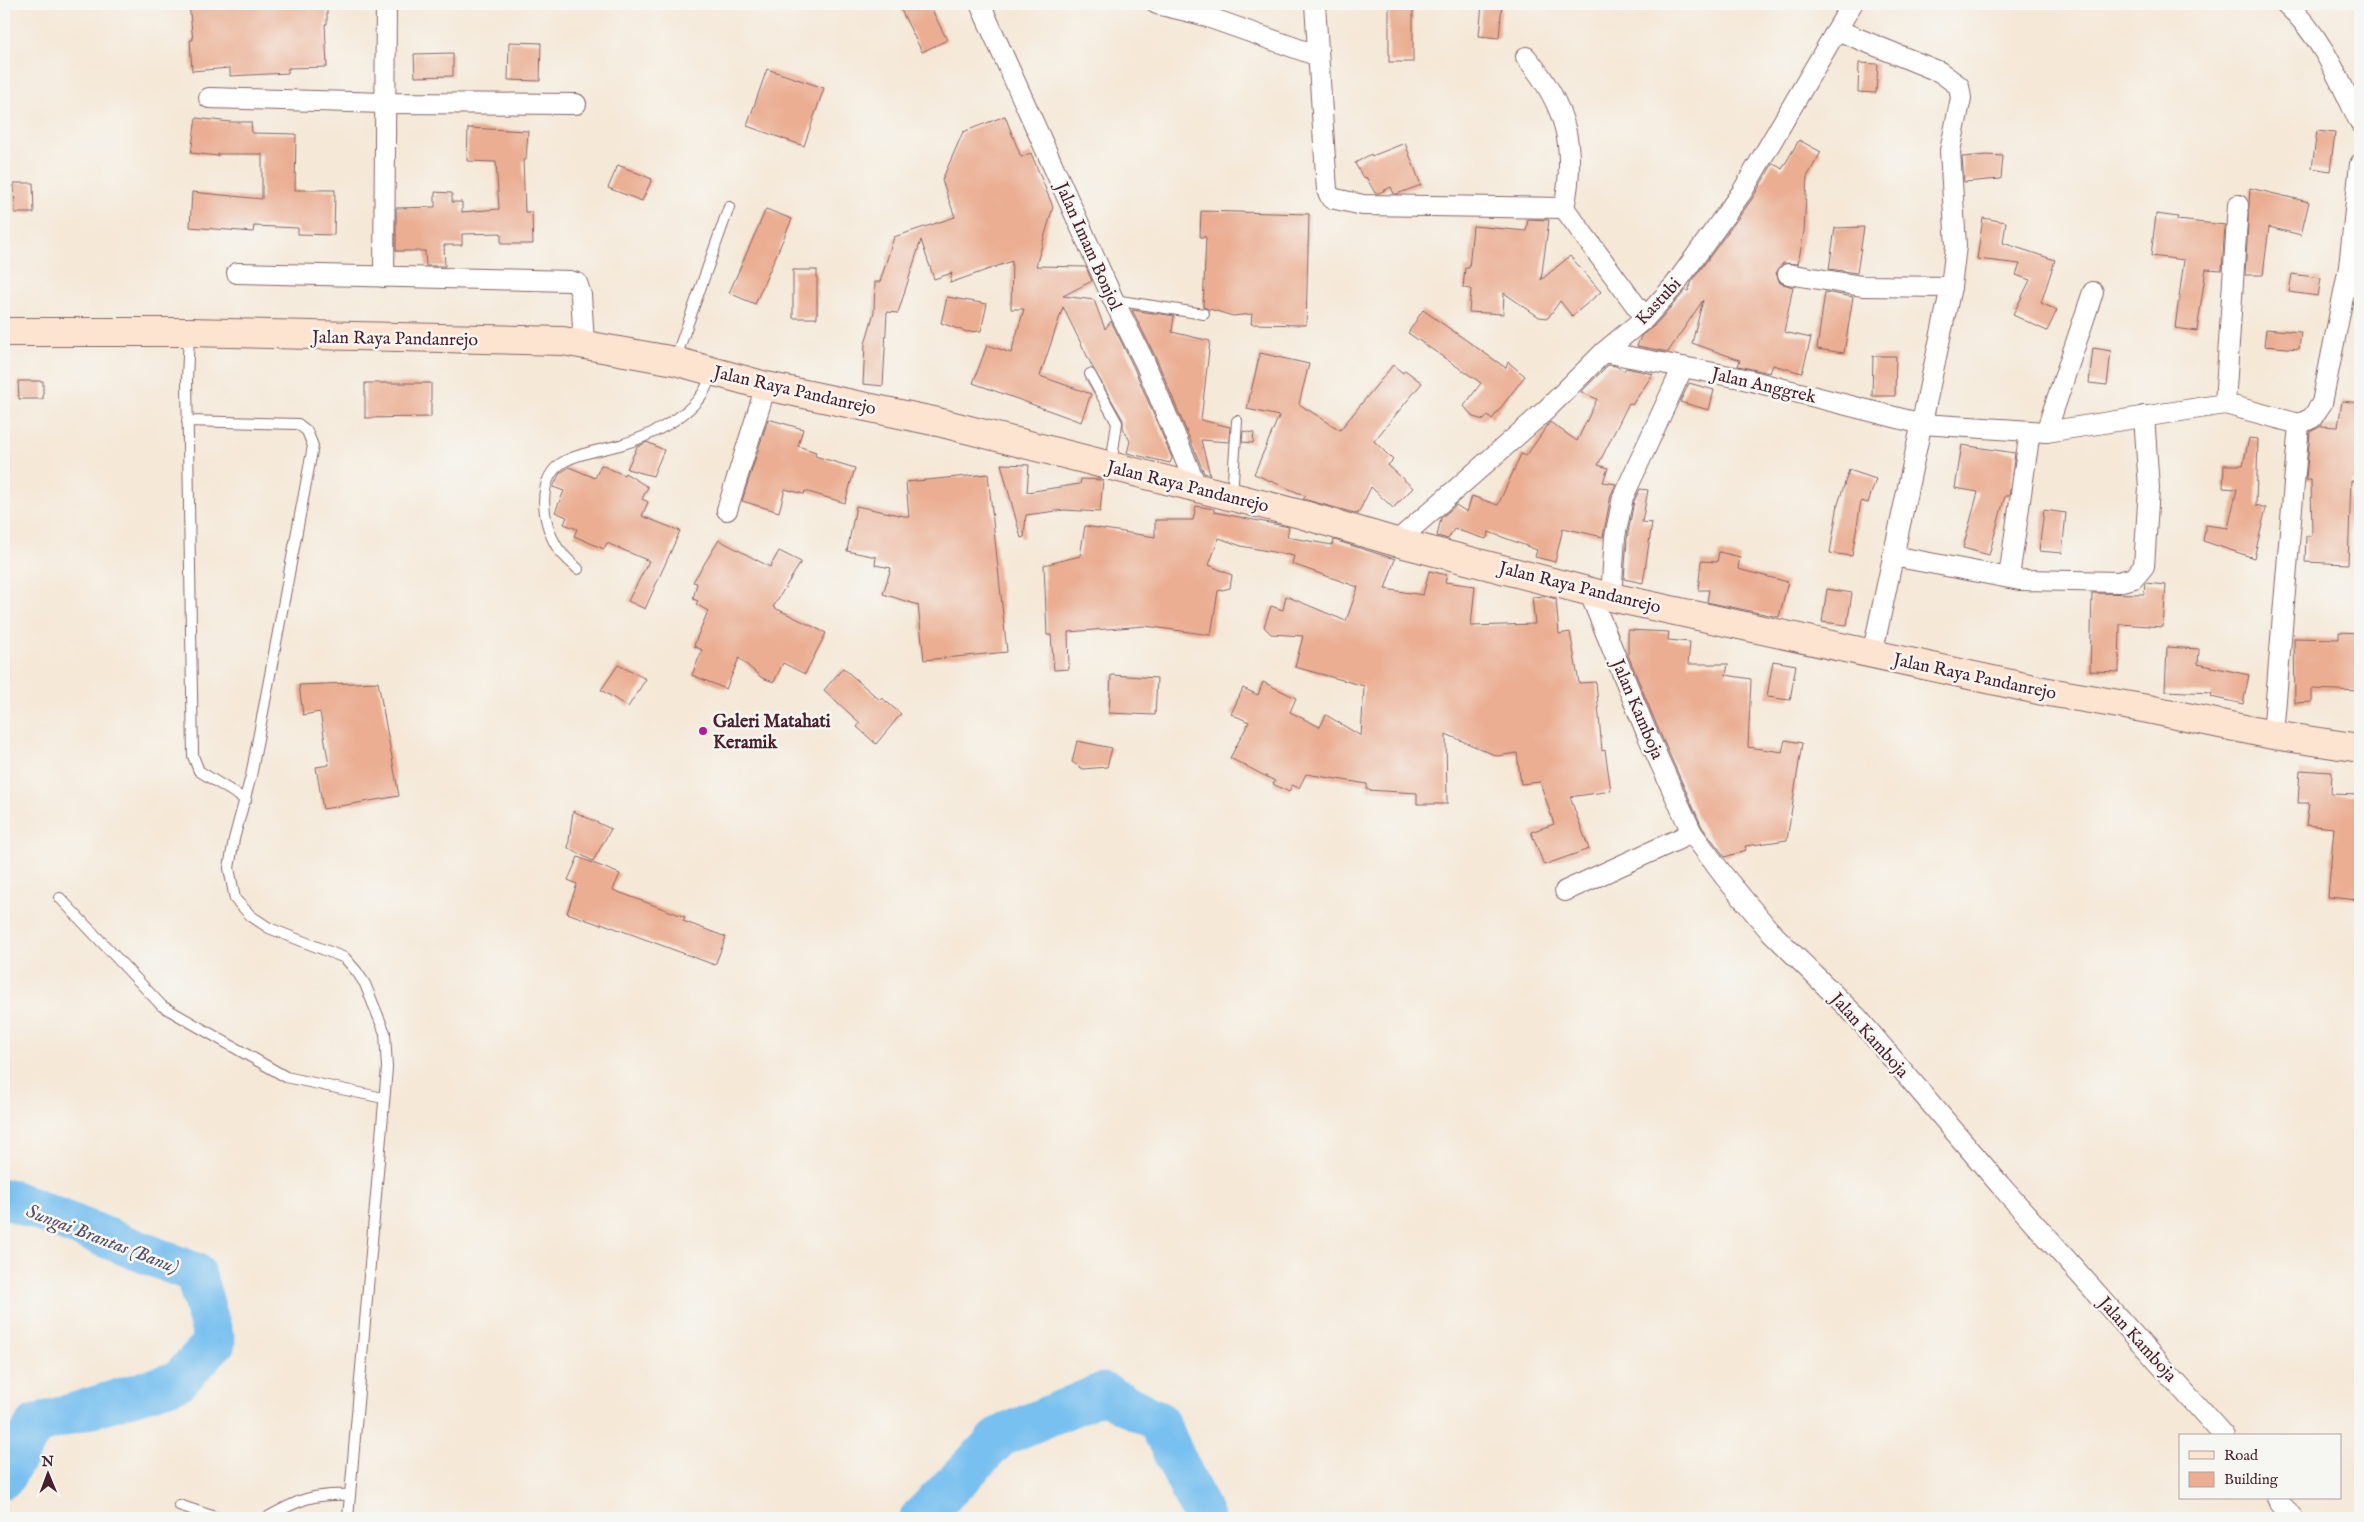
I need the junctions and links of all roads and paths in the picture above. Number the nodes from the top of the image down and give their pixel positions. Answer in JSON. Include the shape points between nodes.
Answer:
{"nodes":[{"id":1,"x":386,"y":4,"type":"edge"},
{"id":2,"x":980,"y":4,"type":"edge"},
{"id":3,"x":1157,"y":4,"type":"edge"},
{"id":4,"x":1315,"y":4,"type":"edge"},
{"id":5,"x":1852,"y":4,"type":"edge"},
{"id":6,"x":2286,"y":4,"type":"edge"},
{"id":7,"x":1837,"y":30,"type":"junction"},
{"id":8,"x":1318,"y":56,"type":"junction"},
{"id":9,"x":1526,"y":57,"type":"dead end"},
{"id":10,"x":209,"y":98,"type":"dead end"},
{"id":11,"x":384,"y":103,"type":"junction"},
{"id":12,"x":576,"y":104,"type":"dead end"},
{"id":13,"x":2360,"y":123,"type":"edge"},
{"id":14,"x":2360,"y":164,"type":"edge"},
{"id":15,"x":2238,"y":206,"type":"dead end"},
{"id":16,"x":729,"y":207,"type":"dead end"},
{"id":17,"x":1564,"y":208,"type":"junction"},
{"id":18,"x":237,"y":273,"type":"dead end"},
{"id":19,"x":1788,"y":274,"type":"dead end"},
{"id":20,"x":384,"y":277,"type":"junction"},
{"id":21,"x":1951,"y":287,"type":"junction"},
{"id":22,"x":2093,"y":292,"type":"dead end"},
{"id":23,"x":1113,"y":299,"type":"junction"},
{"id":24,"x":1204,"y":314,"type":"dead end"},
{"id":25,"x":1645,"y":318,"type":"junction"},
{"id":26,"x":4,"y":332,"type":"edge"},
{"id":27,"x":189,"y":332,"type":"junction"},
{"id":28,"x":584,"y":343,"type":"junction"},
{"id":29,"x":1604,"y":352,"type":"junction"},
{"id":30,"x":675,"y":361,"type":"junction"},
{"id":31,"x":1682,"y":367,"type":"junction"},
{"id":32,"x":713,"y":371,"type":"junction"},
{"id":33,"x":1090,"y":374,"type":"dead end"},
{"id":34,"x":766,"y":386,"type":"junction"},
{"id":35,"x":2225,"y":404,"type":"junction"},
{"id":36,"x":2144,"y":416,"type":"junction"},
{"id":37,"x":187,"y":421,"type":"junction"},
{"id":38,"x":1237,"y":421,"type":"dead end"},
{"id":39,"x":1922,"y":424,"type":"junction"},
{"id":40,"x":2299,"y":424,"type":"junction"},
{"id":41,"x":2038,"y":432,"type":"junction"},
{"id":42,"x":1110,"y":466,"type":"junction"},
{"id":43,"x":1197,"y":488,"type":"junction"},
{"id":44,"x":1232,"y":497,"type":"junction"},
{"id":45,"x":727,"y":510,"type":"dead end"},
{"id":46,"x":1396,"y":542,"type":"junction"},
{"id":47,"x":1893,"y":556,"type":"junction"},
{"id":48,"x":578,"y":569,"type":"dead end"},
{"id":49,"x":2009,"y":577,"type":"junction"},
{"id":50,"x":1600,"y":593,"type":"junction"},
{"id":51,"x":1872,"y":655,"type":"junction"},
{"id":52,"x":2272,"y":735,"type":"junction"},
{"id":53,"x":2360,"y":748,"type":"edge"},
{"id":54,"x":246,"y":800,"type":"junction"},
{"id":55,"x":1692,"y":833,"type":"junction"},
{"id":56,"x":1565,"y":891,"type":"dead end"},
{"id":57,"x":60,"y":898,"type":"dead end"},
{"id":58,"x":383,"y":1098,"type":"junction"},
{"id":59,"x":2222,"y":1434,"type":"edge"},
{"id":60,"x":350,"y":1495,"type":"junction"},
{"id":61,"x":2278,"y":1500,"type":"edge"},
{"id":62,"x":179,"y":1505,"type":"dead end"},
{"id":63,"x":218,"y":1518,"type":"edge"},
{"id":64,"x":266,"y":1518,"type":"edge"},
{"id":65,"x":348,"y":1518,"type":"edge"},
{"id":66,"x":2292,"y":1518,"type":"edge"}],
"edges":[{"from":1,"to":11,"type":"street"},
{"from":2,"to":23,"type":"street","name":"Jalan Imam Bonjol"},
{"from":3,"to":8,"type":"street","via":[[1199,14]]},
{"from":4,"to":8,"type":"street"},
{"from":5,"to":7,"type":"street","name":"Kastubi"},
{"from":6,"to":13,"type":"street","via":[[2301,17],[2333,65]]},
{"from":7,"to":21,"type":"street","via":[[1940,72],[1959,86],[1961,98],[1950,151],[1956,246]]},
{"from":7,"to":25,"type":"street","name":"Kastubi","via":[[1742,192],[1674,286]]},
{"from":8,"to":17,"type":"street","via":[[1327,190],[1331,198],[1363,205]]},
{"from":9,"to":17,"type":"street","via":[[1547,88],[1564,125],[1570,161]]},
{"from":10,"to":11,"type":"street"},
{"from":11,"to":12,"type":"street"},
{"from":11,"to":20,"type":"street"},
{"from":14,"to":40,"type":"street","via":[[2349,267],[2322,403],[2312,418]]},
{"from":15,"to":35,"type":"street"},
{"from":16,"to":30,"type":"lane"},
{"from":17,"to":25,"type":"street"},
{"from":18,"to":20,"type":"street"},
{"from":19,"to":21,"type":"street","via":[[1862,286]]},
{"from":20,"to":28,"type":"street","via":[[570,281],[577,284],[581,295]]},
{"from":21,"to":39,"type":"street"},
{"from":22,"to":41,"type":"street"},
{"from":23,"to":24,"type":"lane"},
{"from":23,"to":43,"type":"street","name":"Jalan Imam Bonjol","via":[[1145,362]]},
{"from":25,"to":29,"type":"street","name":"Kastubi"},
{"from":26,"to":27,"type":"main road","name":"Jalan Raya Pandanrejo"},
{"from":27,"to":28,"type":"main road","name":"Jalan Raya Pandanrejo"},
{"from":27,"to":37,"type":"lane"},
{"from":28,"to":30,"type":"main road","name":"Jalan Raya Pandanrejo"},
{"from":29,"to":31,"type":"street","name":"Jalan Anggrek"},
{"from":29,"to":46,"type":"street","name":"Kastubi","via":[[1546,410]]},
{"from":30,"to":32,"type":"main road","name":"Jalan Raya Pandanrejo"},
{"from":31,"to":39,"type":"street","name":"Jalan Anggrek","via":[[1740,378]]},
{"from":31,"to":50,"type":"street","via":[[1623,497]]},
{"from":32,"to":34,"type":"main road","name":"Jalan Raya Pandanrejo"},
{"from":32,"to":48,"type":"lane","via":[[702,394],[678,416],[643,436],[564,462],[551,473],[545,489],[548,528],[558,548]]},
{"from":33,"to":42,"type":"lane","via":[[1117,422]]},
{"from":34,"to":42,"type":"main road","name":"Jalan Raya Pandanrejo","via":[[938,422]]},
{"from":34,"to":45,"type":"street"},
{"from":35,"to":36,"type":"street","name":"Jalan Anggrek"},
{"from":35,"to":40,"type":"street"},
{"from":36,"to":41,"type":"street","name":"Jalan Anggrek"},
{"from":36,"to":49,"type":"street","via":[[2149,506],[2144,566],[2134,578],[2118,582]]},
{"from":37,"to":54,"type":"lane","via":[[193,756],[199,771]]},
{"from":37,"to":54,"type":"lane","via":[[298,424],[307,431],[313,446]]},
{"from":38,"to":44,"type":"lane"},
{"from":39,"to":41,"type":"street","name":"Jalan Anggrek"},
{"from":39,"to":47,"type":"street"},
{"from":40,"to":52,"type":"street"},
{"from":41,"to":49,"type":"street"},
{"from":42,"to":43,"type":"main road","name":"Jalan Raya Pandanrejo"},
{"from":43,"to":44,"type":"main road","name":"Jalan Raya Pandanrejo"},
{"from":44,"to":46,"type":"main road","name":"Jalan Raya Pandanrejo"},
{"from":46,"to":50,"type":"main road","name":"Jalan Raya Pandanrejo"},
{"from":47,"to":49,"type":"street"},
{"from":47,"to":51,"type":"street"},
{"from":50,"to":51,"type":"main road","name":"Jalan Raya Pandanrejo"},
{"from":50,"to":55,"type":"street","name":"Jalan Kamboja","via":[[1648,736]]},
{"from":51,"to":52,"type":"main road","name":"Jalan Raya Pandanrejo"},
{"from":52,"to":53,"type":"main road","name":"Jalan Raya Pandanrejo"},
{"from":54,"to":58,"type":"lane","via":[[229,868],[235,899],[250,916],[269,928],[345,958],[357,972],[385,1033],[387,1060]]},
{"from":55,"to":56,"type":"street"},
{"from":55,"to":59,"type":"street","name":"Jalan Kamboja","via":[[1769,930],[1857,1017],[2000,1185]]},
{"from":57,"to":58,"type":"lane","via":[[162,1006],[286,1077]]},
{"from":58,"to":60,"type":"lane"},
{"from":60,"to":64,"type":"lane","via":[[324,1494],[302,1499]]},
{"from":60,"to":65,"type":"lane"},
{"from":61,"to":66,"type":"street"},
{"from":62,"to":63,"type":"lane"}]}
